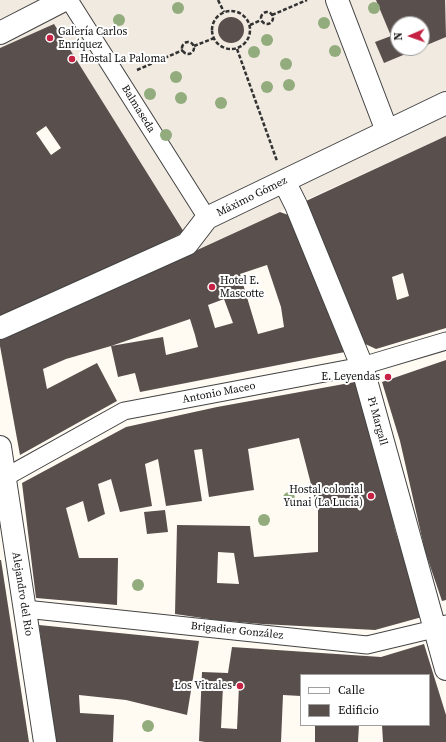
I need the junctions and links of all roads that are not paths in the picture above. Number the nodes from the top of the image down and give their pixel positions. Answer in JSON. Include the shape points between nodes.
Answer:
{"nodes":[{"id":1,"x":64,"y":0,"type":"edge"},
{"id":2,"x":69,"y":0,"type":"edge"},
{"id":3,"x":337,"y":0,"type":"edge"},
{"id":4,"x":0,"y":33,"type":"edge"},
{"id":5,"x":446,"y":103,"type":"edge"},
{"id":6,"x":387,"y":131,"type":"junction"},
{"id":7,"x":284,"y":181,"type":"junction"},
{"id":8,"x":207,"y":218,"type":"junction"},
{"id":9,"x":0,"y":328,"type":"edge"},
{"id":10,"x":446,"y":341,"type":"edge"},
{"id":11,"x":362,"y":366,"type":"junction"},
{"id":12,"x":0,"y":447,"type":"edge"},
{"id":13,"x":4,"y":478,"type":"junction"},
{"id":14,"x":7,"y":541,"type":"edge"},
{"id":15,"x":24,"y":609,"type":"junction"},
{"id":16,"x":440,"y":626,"type":"edge"},
{"id":17,"x":446,"y":669,"type":"edge"},
{"id":18,"x":45,"y":742,"type":"edge"}],
"edges":[{"from":1,"to":4,"type":"street"},
{"from":2,"to":8,"type":"street","name":"Balmaseda"},
{"from":3,"to":6,"type":"street"},
{"from":5,"to":6,"type":"street","name":"Máximo Gómez"},
{"from":6,"to":7,"type":"street","name":"Máximo Gómez"},
{"from":7,"to":8,"type":"street","name":"Máximo Gómez"},
{"from":7,"to":11,"type":"street","name":"Pi Margall"},
{"from":8,"to":9,"type":"street","name":"Máximo Gómez","via":[[187,244]]},
{"from":10,"to":11,"type":"street","name":"Antonio Maceo"},
{"from":11,"to":13,"type":"street","name":"Antonio Maceo","via":[[124,411]]},
{"from":11,"to":16,"type":"street","name":"Pi Margall"},
{"from":12,"to":13,"type":"street","name":"Alejandro del Río"},
{"from":13,"to":14,"type":"street","name":"Alejandro del Río"},
{"from":14,"to":15,"type":"street","name":"Alejandro del Río"},
{"from":15,"to":16,"type":"street","name":"Brigadier González","via":[[367,645]]},
{"from":15,"to":18,"type":"street","name":"Alejandro del Río"},
{"from":16,"to":17,"type":"street","name":"Pi Margall"}]}
